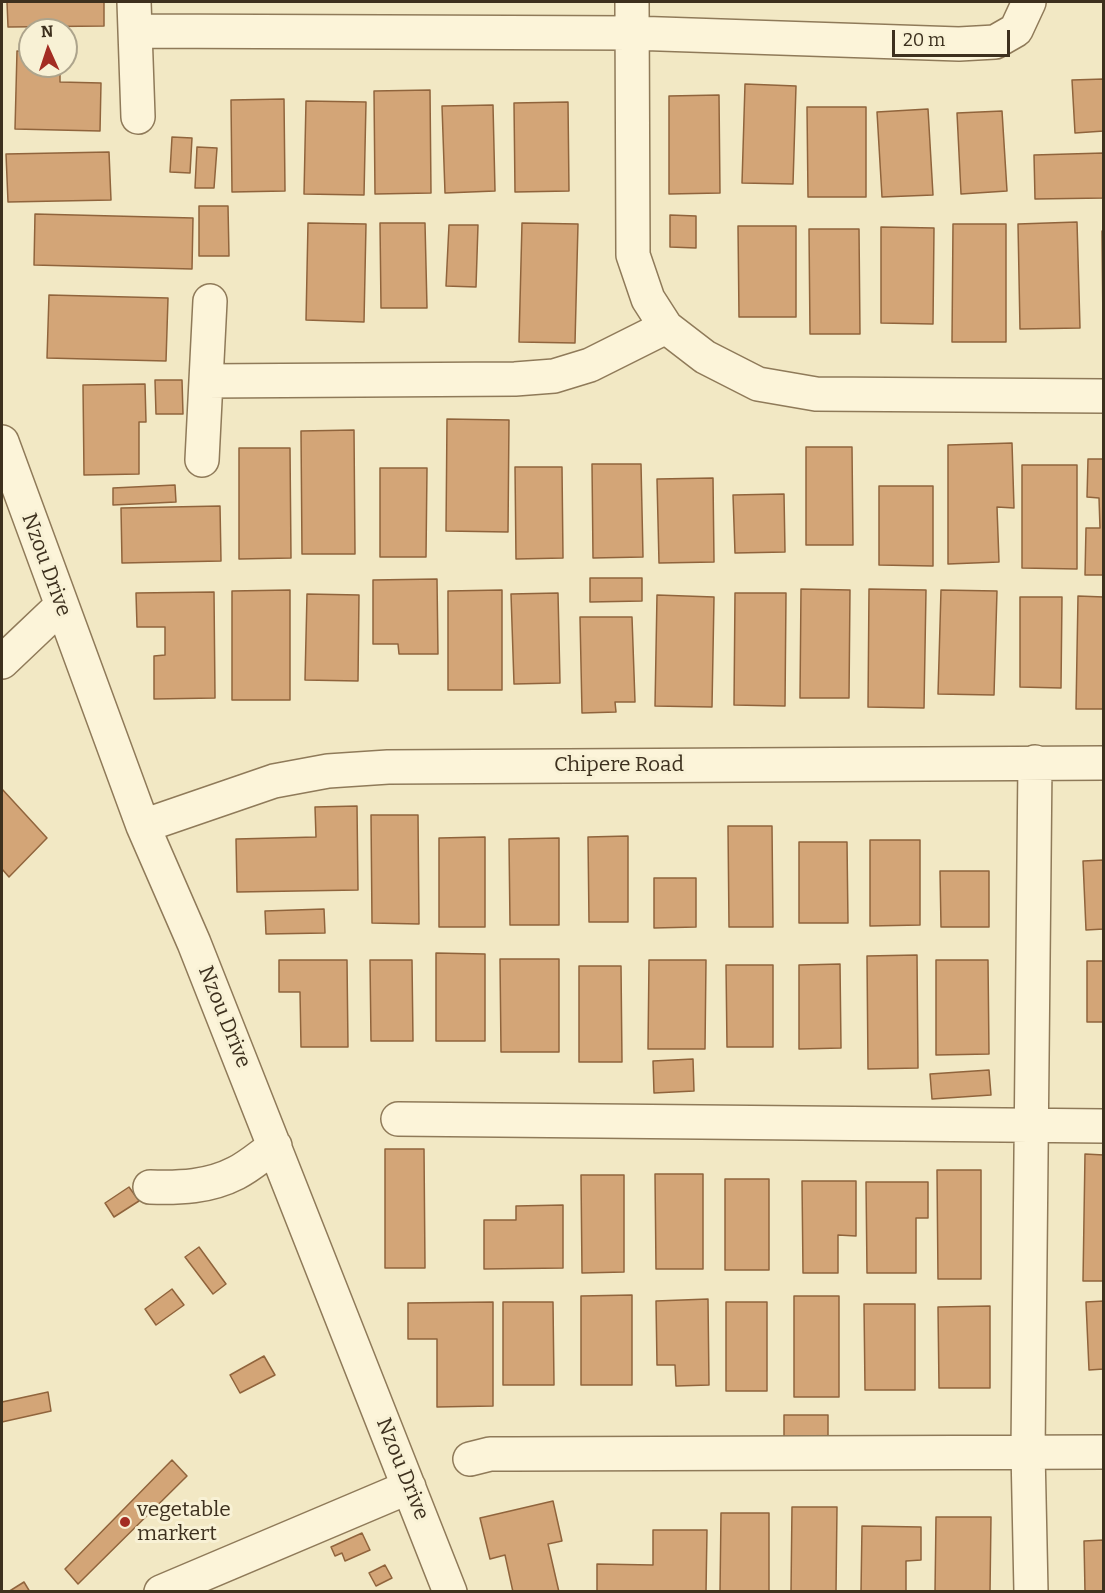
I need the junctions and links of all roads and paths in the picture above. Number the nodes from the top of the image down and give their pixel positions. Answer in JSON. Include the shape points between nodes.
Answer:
{"nodes":[{"id":1,"x":1029,"y":2,"type":"edge"},
{"id":2,"x":135,"y":16,"type":"edge"},
{"id":3,"x":632,"y":17,"type":"edge"},
{"id":4,"x":138,"y":117,"type":"dead end"},
{"id":5,"x":210,"y":301,"type":"dead end"},
{"id":6,"x":666,"y":327,"type":"junction"},
{"id":7,"x":206,"y":381,"type":"junction"},
{"id":8,"x":1104,"y":396,"type":"edge"},
{"id":9,"x":2,"y":442,"type":"edge"},
{"id":10,"x":202,"y":460,"type":"dead end"},
{"id":11,"x":61,"y":606,"type":"junction"},
{"id":12,"x":2,"y":662,"type":"edge"},
{"id":13,"x":1035,"y":762,"type":"junction"},
{"id":14,"x":1104,"y":763,"type":"edge"},
{"id":15,"x":143,"y":826,"type":"junction"},
{"id":16,"x":398,"y":1119,"type":"dead end"},
{"id":17,"x":1032,"y":1126,"type":"junction"},
{"id":18,"x":1104,"y":1126,"type":"edge"},
{"id":19,"x":274,"y":1146,"type":"junction"},
{"id":20,"x":150,"y":1187,"type":"dead end"},
{"id":21,"x":1028,"y":1451,"type":"junction"},
{"id":22,"x":1104,"y":1452,"type":"edge"},
{"id":23,"x":470,"y":1460,"type":"dead end"},
{"id":24,"x":409,"y":1487,"type":"junction"},
{"id":25,"x":161,"y":1592,"type":"edge"},
{"id":26,"x":450,"y":1592,"type":"edge"},
{"id":27,"x":1031,"y":1592,"type":"edge"}],
"edges":[{"from":1,"to":3,"type":"street","via":[[1016,30],[995,42],[959,44]]},
{"from":2,"to":3,"type":"street"},
{"from":2,"to":4,"type":"street"},
{"from":3,"to":6,"type":"street","via":[[633,255],[648,299]]},
{"from":5,"to":7,"type":"street"},
{"from":6,"to":7,"type":"street","via":[[590,365],[554,376]]},
{"from":6,"to":8,"type":"street","via":[[705,357],[758,384],[816,394]]},
{"from":7,"to":10,"type":"street"},
{"from":9,"to":11,"type":"street","name":"Nzou Drive"},
{"from":11,"to":12,"type":"street"},
{"from":11,"to":15,"type":"street","name":"Nzou Drive"},
{"from":13,"to":14,"type":"street","name":"Chipere Road"},
{"from":13,"to":15,"type":"street","name":"Chipere Road","via":[[328,771],[274,781]]},
{"from":13,"to":17,"type":"street"},
{"from":15,"to":19,"type":"street","name":"Nzou Drive"},
{"from":16,"to":17,"type":"street"},
{"from":17,"to":18,"type":"street"},
{"from":17,"to":21,"type":"street"},
{"from":19,"to":20,"type":"street","via":[[238,1172],[212,1183],[184,1188]]},
{"from":19,"to":24,"type":"street","name":"Nzou Drive"},
{"from":21,"to":22,"type":"street"},
{"from":21,"to":23,"type":"street","via":[[490,1454]]},
{"from":21,"to":27,"type":"street"},
{"from":24,"to":25,"type":"street"},
{"from":24,"to":26,"type":"street","name":"Nzou Drive"}]}
